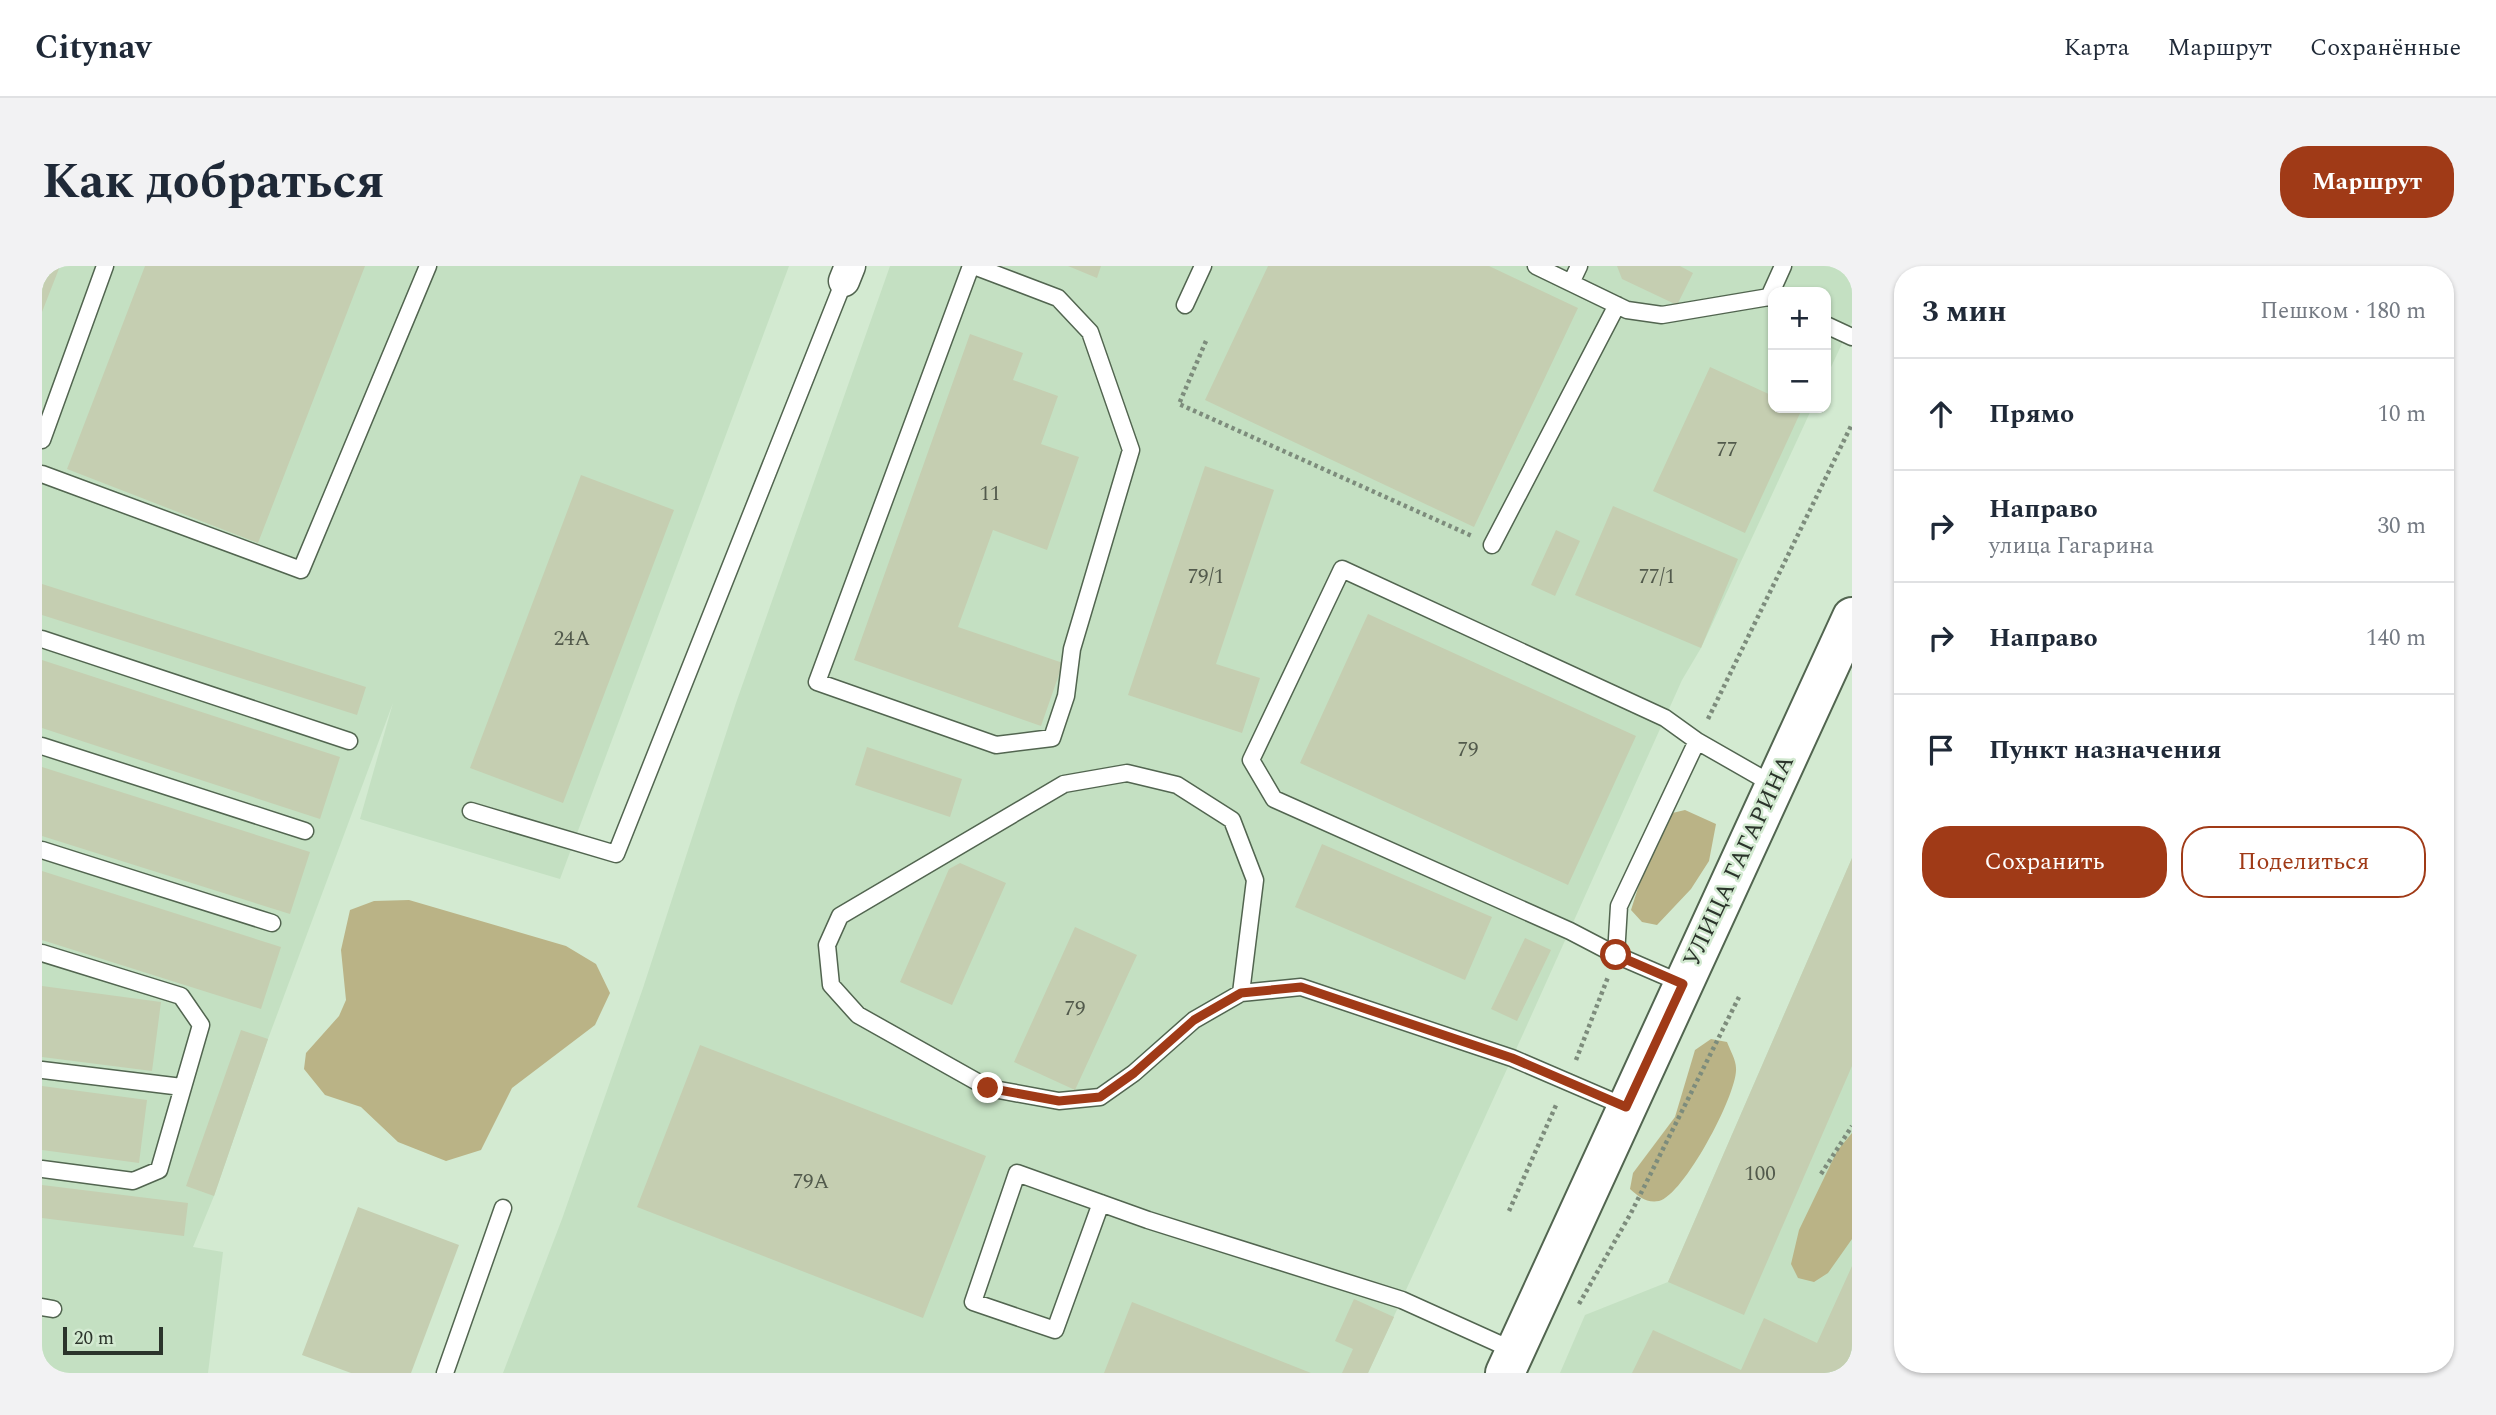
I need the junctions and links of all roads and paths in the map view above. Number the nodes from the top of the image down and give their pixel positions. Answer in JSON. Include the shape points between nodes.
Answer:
{"nodes":[{"id":1,"x":106,"y":266,"type":"edge"},
{"id":2,"x":428,"y":266,"type":"edge"},
{"id":3,"x":973,"y":266,"type":"edge"},
{"id":4,"x":1203,"y":266,"type":"edge"},
{"id":5,"x":1536,"y":266,"type":"edge"},
{"id":6,"x":1579,"y":266,"type":"edge"},
{"id":7,"x":1783,"y":266,"type":"edge"},
{"id":8,"x":847,"y":274,"type":"edge"},
{"id":9,"x":1571,"y":283,"type":"junction"},
{"id":10,"x":1775,"y":287,"type":"edge"},
{"id":11,"x":1768,"y":298,"type":"edge"},
{"id":12,"x":1185,"y":305,"type":"dead end"},
{"id":13,"x":1617,"y":305,"type":"junction"},
{"id":14,"x":1831,"y":327,"type":"edge"},
{"id":15,"x":1852,"y":337,"type":"edge"},
{"id":16,"x":1206,"y":341,"type":"dead end"},
{"id":17,"x":1852,"y":424,"type":"edge"},
{"id":18,"x":42,"y":440,"type":"edge"},
{"id":19,"x":42,"y":474,"type":"edge"},
{"id":20,"x":1492,"y":545,"type":"joint"},
{"id":21,"x":1852,"y":617,"type":"edge"},
{"id":22,"x":42,"y":639,"type":"edge"},
{"id":23,"x":349,"y":741,"type":"dead end"},
{"id":24,"x":1697,"y":741,"type":"junction"},
{"id":25,"x":42,"y":746,"type":"edge"},
{"id":26,"x":1774,"y":785,"type":"junction"},
{"id":27,"x":471,"y":811,"type":"dead end"},
{"id":28,"x":305,"y":831,"type":"dead end"},
{"id":29,"x":42,"y":850,"type":"edge"},
{"id":30,"x":272,"y":923,"type":"dead end"},
{"id":31,"x":42,"y":953,"type":"edge"},
{"id":32,"x":1616,"y":955,"type":"junction"},
{"id":33,"x":1683,"y":984,"type":"junction"},
{"id":34,"x":1241,"y":993,"type":"junction"},
{"id":35,"x":1739,"y":997,"type":"dead end"},
{"id":36,"x":42,"y":1070,"type":"edge"},
{"id":37,"x":183,"y":1087,"type":"junction"},
{"id":38,"x":1626,"y":1107,"type":"junction"},
{"id":39,"x":1852,"y":1126,"type":"edge"},
{"id":40,"x":42,"y":1169,"type":"edge"},
{"id":41,"x":1821,"y":1174,"type":"dead end"},
{"id":42,"x":1101,"y":1203,"type":"junction"},
{"id":43,"x":503,"y":1208,"type":"dead end"},
{"id":44,"x":1576,"y":1309,"type":"dead end"},
{"id":45,"x":1510,"y":1362,"type":"edge"},
{"id":46,"x":445,"y":1373,"type":"edge"}],
"edges":[{"from":1,"to":18,"type":"lane"},
{"from":2,"to":19,"type":"lane","via":[[301,570]]},
{"from":3,"to":3,"type":"lane","via":[[817,682],[996,745],[1052,738],[1066,696],[1072,649],[1131,450],[1090,332],[1058,298]]},
{"from":4,"to":12,"type":"lane"},
{"from":5,"to":9,"type":"lane"},
{"from":6,"to":9,"type":"lane"},
{"from":7,"to":10,"type":"lane"},
{"from":8,"to":27,"type":"lane","via":[[616,854]]},
{"from":9,"to":13,"type":"lane"},
{"from":11,"to":13,"type":"lane","via":[[1662,314]]},
{"from":13,"to":20,"type":"lane"},
{"from":14,"to":15,"type":"lane"},
{"from":16,"to":20,"type":"path","via":[[1179,404]]},
{"from":17,"to":24,"type":"path"},
{"from":21,"to":26,"type":"main road","name":"УЛИЦА ГАГАРИНА"},
{"from":22,"to":23,"type":"lane"},
{"from":24,"to":26,"type":"lane"},
{"from":24,"to":32,"type":"lane","via":[[1619,906]]},
{"from":24,"to":32,"type":"lane","via":[[1665,718],[1342,569],[1251,760],[1274,799]]},
{"from":25,"to":28,"type":"lane"},
{"from":26,"to":33,"type":"main road","name":"УЛИЦА ГАГАРИНА"},
{"from":29,"to":30,"type":"lane"},
{"from":31,"to":37,"type":"lane","via":[[181,996],[201,1025]]},
{"from":32,"to":33,"type":"lane"},
{"from":33,"to":38,"type":"main road","name":"УЛИЦА ГАГАРИНА"},
{"from":34,"to":34,"type":"lane","via":[[1194,1020],[1100,1097],[1059,1101],[988,1088],[858,1015],[831,985],[827,945],[840,916],[1064,784],[1127,774],[1177,785],[1232,820],[1255,880]]},
{"from":34,"to":38,"type":"lane","via":[[1301,987],[1512,1058]]},
{"from":35,"to":44,"type":"path","via":[[1631,1213]]},
{"from":36,"to":37,"type":"lane"},
{"from":37,"to":40,"type":"lane","via":[[159,1170],[133,1181]]},
{"from":38,"to":45,"type":"main road","name":"УЛИЦА ГАГАРИНА"},
{"from":39,"to":41,"type":"path"},
{"from":42,"to":42,"type":"lane","via":[[1017,1174],[973,1302],[1055,1330]]},
{"from":42,"to":45,"type":"lane","via":[[1402,1300]]},
{"from":43,"to":46,"type":"lane"}]}
